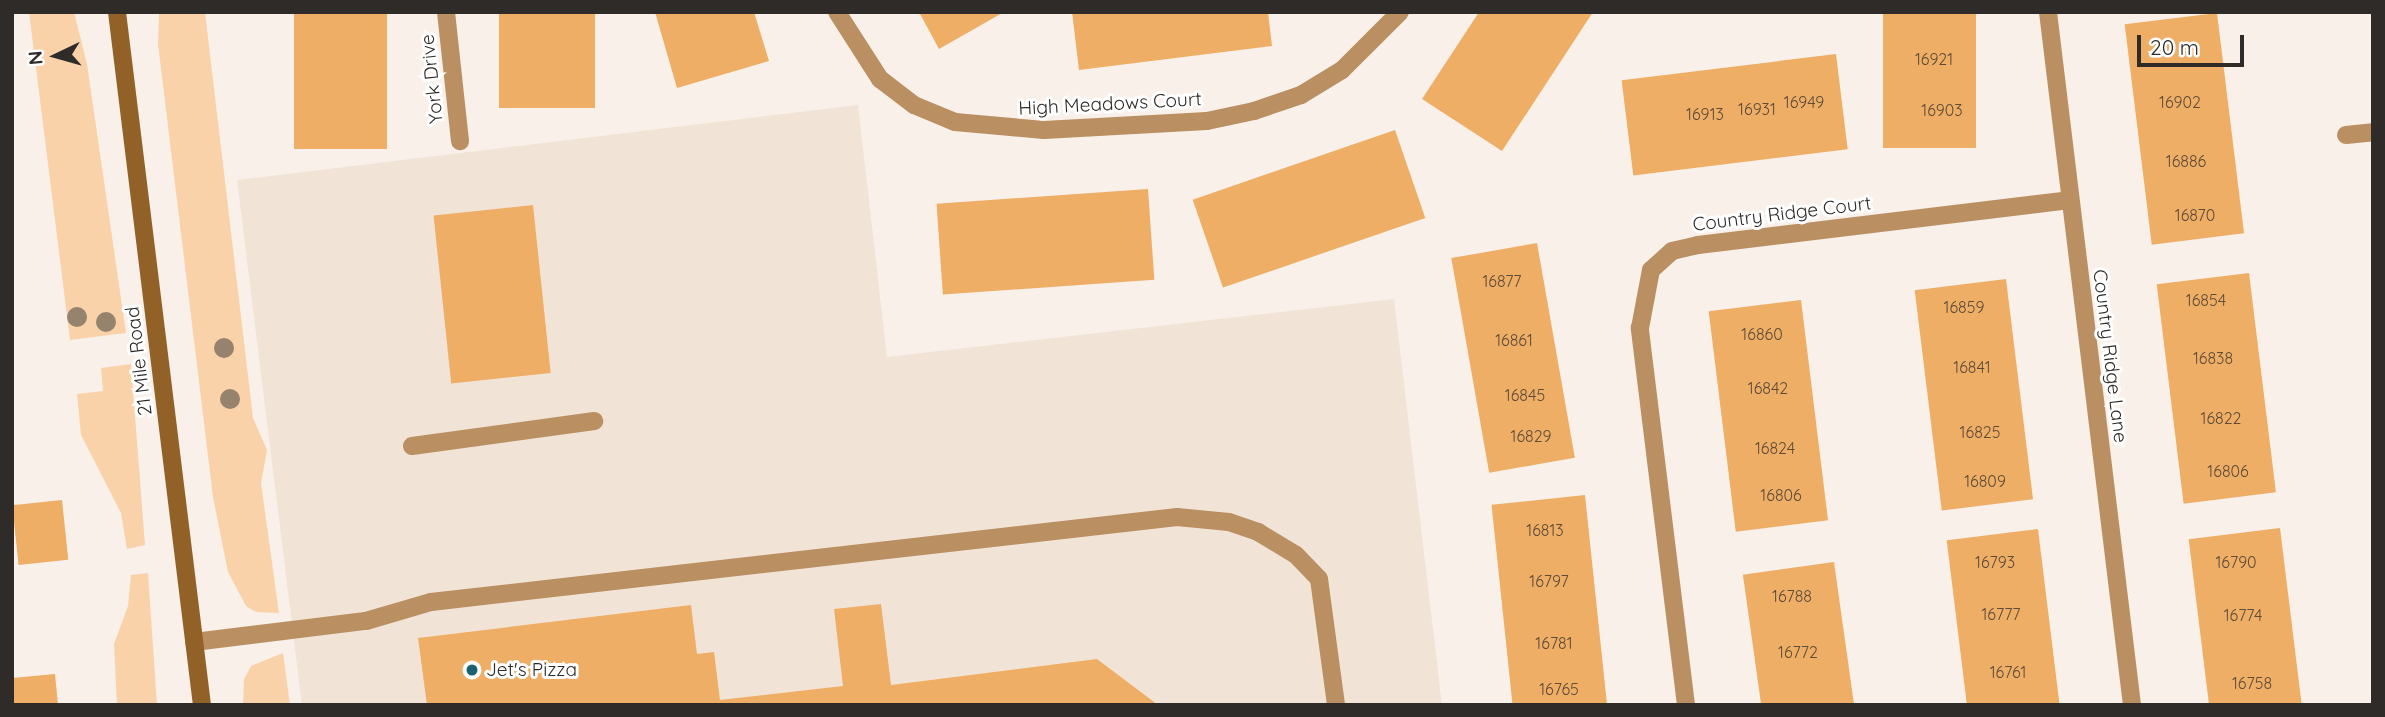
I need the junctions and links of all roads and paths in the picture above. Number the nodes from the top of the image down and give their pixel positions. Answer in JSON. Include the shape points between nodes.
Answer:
{"nodes":[{"id":1,"x":117,"y":12,"type":"edge"},
{"id":2,"x":446,"y":12,"type":"edge"},
{"id":3,"x":837,"y":12,"type":"edge"},
{"id":4,"x":1400,"y":12,"type":"edge"},
{"id":5,"x":2048,"y":12,"type":"edge"},
{"id":6,"x":2373,"y":132,"type":"edge"},
{"id":7,"x":2346,"y":135,"type":"dead end"},
{"id":8,"x":460,"y":141,"type":"dead end"},
{"id":9,"x":2069,"y":200,"type":"junction"},
{"id":10,"x":594,"y":421,"type":"dead end"},
{"id":11,"x":412,"y":446,"type":"dead end"},
{"id":12,"x":194,"y":642,"type":"junction"},
{"id":13,"x":202,"y":705,"type":"edge"},
{"id":14,"x":1336,"y":705,"type":"edge"},
{"id":15,"x":1685,"y":705,"type":"edge"},
{"id":16,"x":2132,"y":705,"type":"edge"}],
"edges":[{"from":1,"to":12,"type":"street","name":"21 Mile Road"},
{"from":2,"to":8,"type":"street","name":"York Drive"},
{"from":3,"to":4,"type":"street","name":"High Meadows Court","via":[[880,79],[914,105],[955,122],[1044,130],[1207,121],[1254,111],[1301,95],[1342,70]]},
{"from":5,"to":9,"type":"street","name":"Country Ridge Lane"},
{"from":6,"to":7,"type":"street"},
{"from":9,"to":15,"type":"street","name":"Country Ridge Court","via":[[1698,245],[1672,251],[1651,270],[1640,328]]},
{"from":9,"to":16,"type":"street","name":"Country Ridge Lane"},
{"from":10,"to":11,"type":"street"},
{"from":12,"to":13,"type":"street","name":"21 Mile Road"},
{"from":12,"to":14,"type":"street","via":[[366,621],[431,602],[1177,517],[1229,522],[1258,532],[1296,555],[1319,579]]}]}
